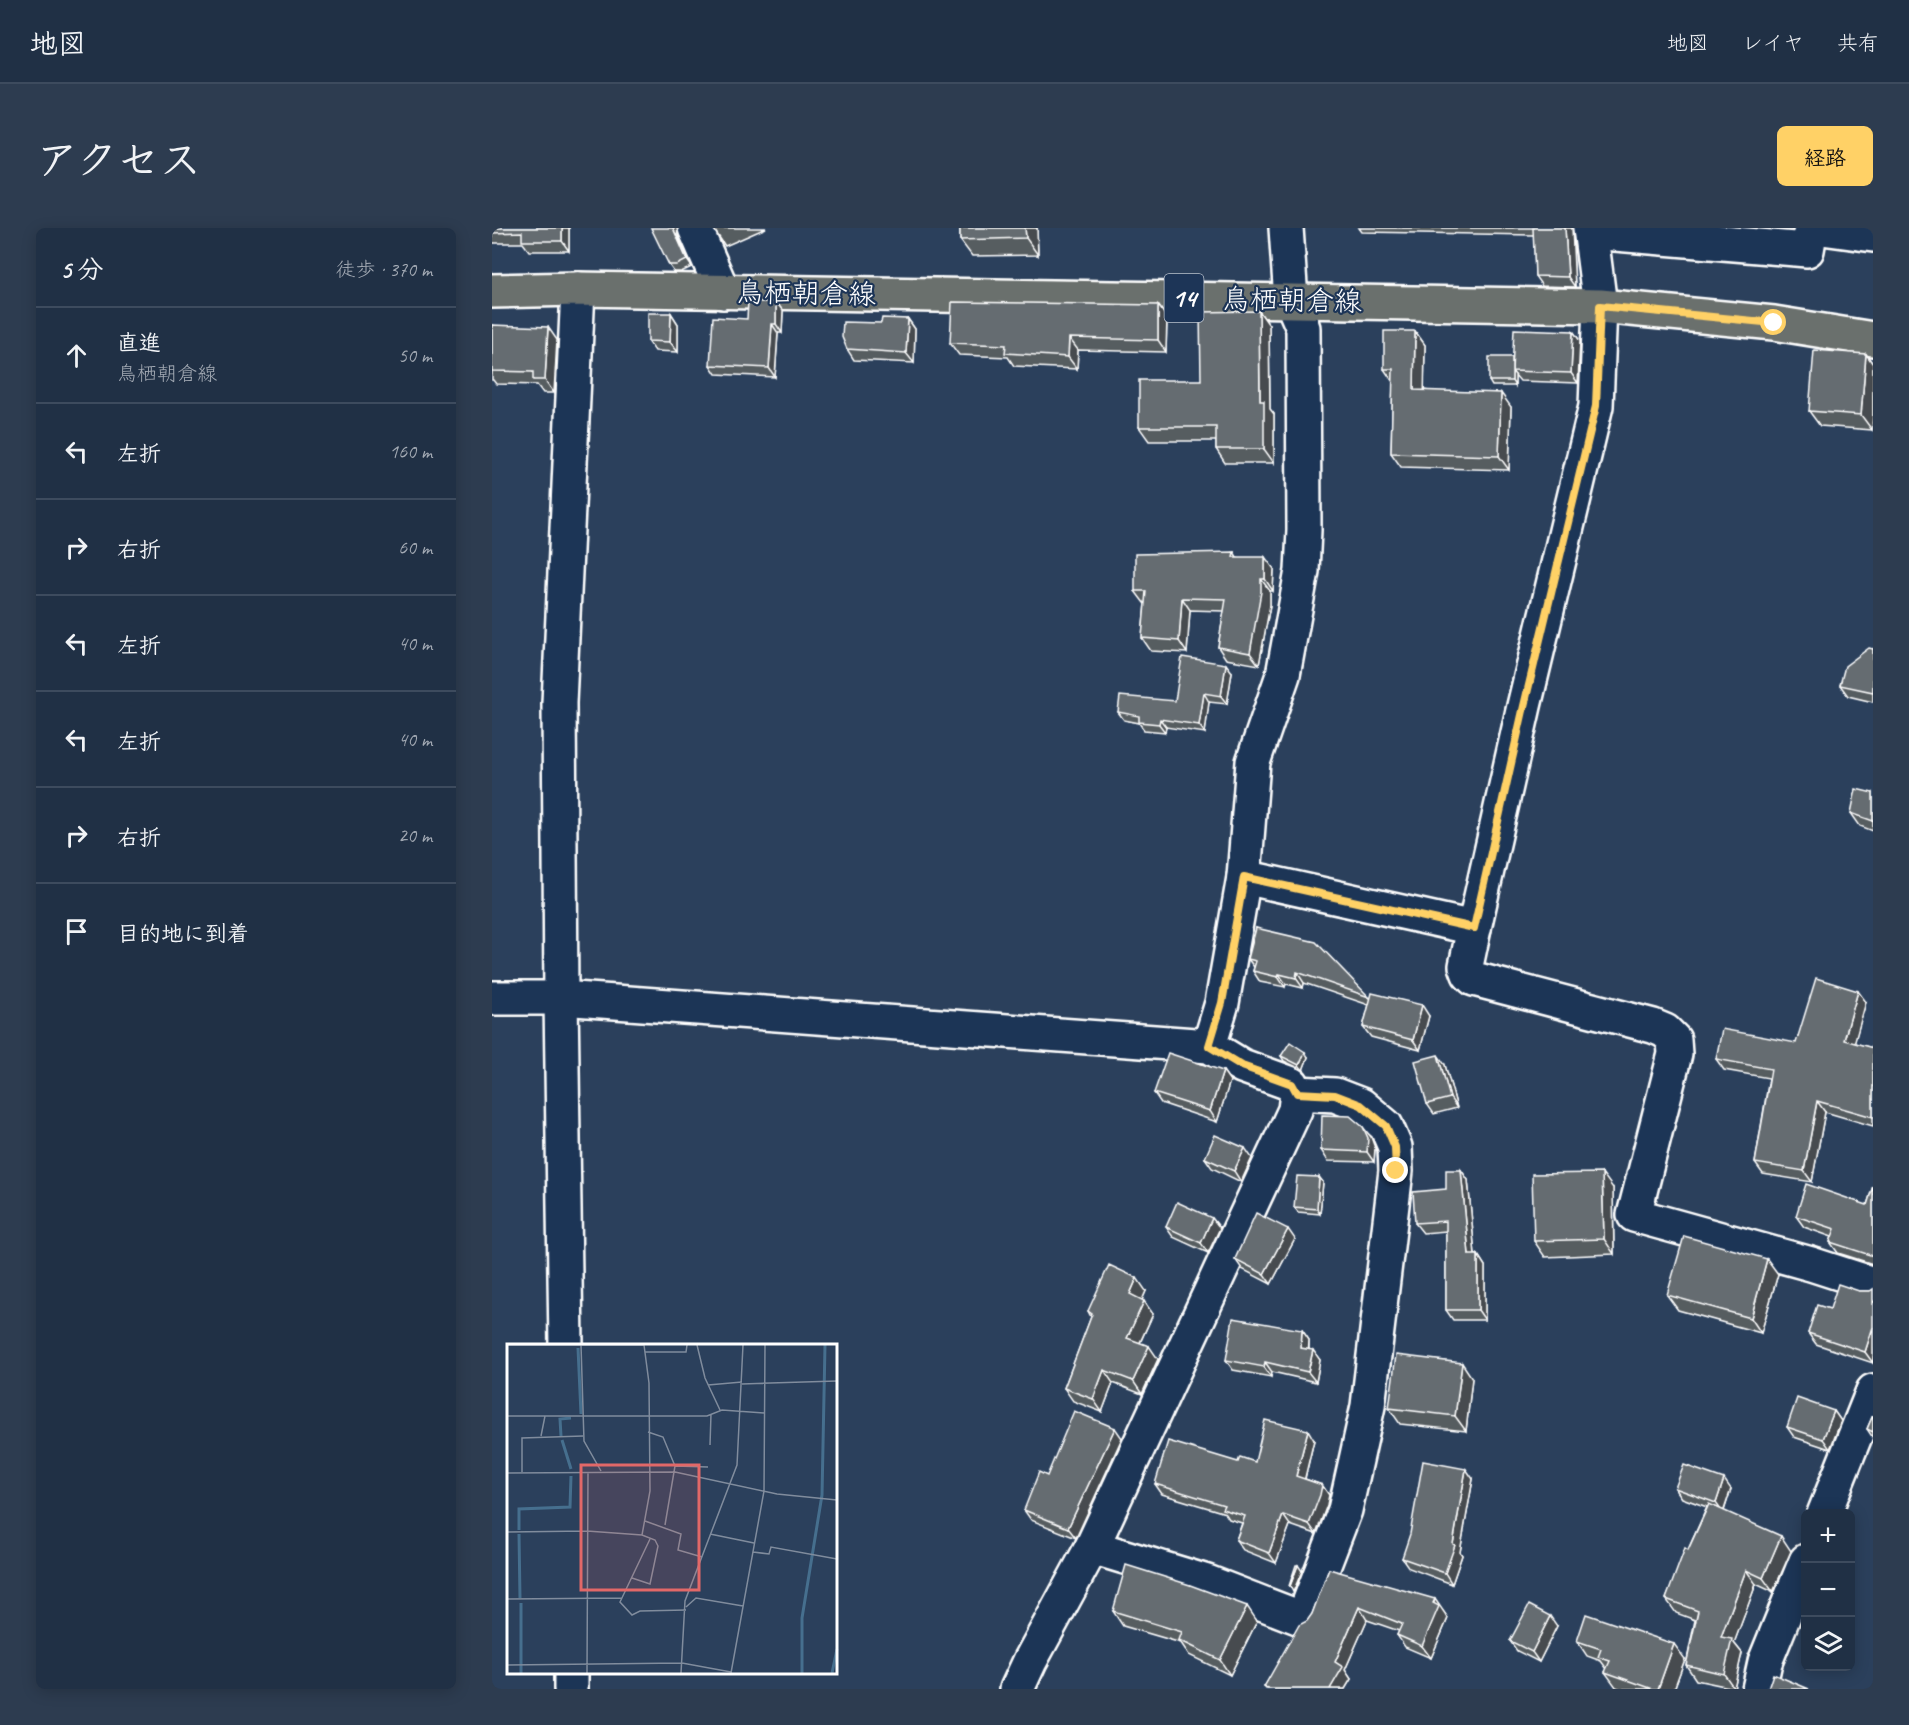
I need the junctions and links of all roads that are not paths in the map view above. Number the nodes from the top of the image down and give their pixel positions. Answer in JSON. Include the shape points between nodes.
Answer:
{"nodes":[{"id":1,"x":695,"y":228,"type":"edge"},
{"id":2,"x":1286,"y":228,"type":"edge"},
{"id":3,"x":1811,"y":228,"type":"edge"},
{"id":4,"x":1822,"y":228,"type":"edge"},
{"id":5,"x":1591,"y":230,"type":"edge"},
{"id":6,"x":1873,"y":235,"type":"edge"},
{"id":7,"x":579,"y":289,"type":"junction"},
{"id":8,"x":492,"y":291,"type":"edge"},
{"id":9,"x":723,"y":292,"type":"junction"},
{"id":10,"x":1291,"y":300,"type":"junction"},
{"id":11,"x":1600,"y":306,"type":"junction"},
{"id":12,"x":1873,"y":339,"type":"edge"},
{"id":13,"x":1244,"y":877,"type":"junction"},
{"id":14,"x":1474,"y":928,"type":"junction"},
{"id":15,"x":492,"y":998,"type":"edge"},
{"id":16,"x":561,"y":998,"type":"junction"},
{"id":17,"x":1209,"y":1046,"type":"junction"},
{"id":18,"x":1297,"y":1093,"type":"junction"},
{"id":19,"x":1873,"y":1284,"type":"edge"},
{"id":20,"x":566,"y":1344,"type":"edge"},
{"id":21,"x":1873,"y":1391,"type":"edge"},
{"id":22,"x":1826,"y":1509,"type":"edge"},
{"id":23,"x":1092,"y":1547,"type":"junction"},
{"id":24,"x":1805,"y":1563,"type":"edge"},
{"id":25,"x":1017,"y":1689,"type":"edge"},
{"id":26,"x":1760,"y":1689,"type":"edge"}],
"edges":[{"from":1,"to":9,"type":"street"},
{"from":2,"to":10,"type":"street"},
{"from":3,"to":5,"type":"street","via":[[1807,250]]},
{"from":4,"to":6,"type":"street"},
{"from":5,"to":11,"type":"street"},
{"from":7,"to":8,"type":"main road","name":"鳥栖朝倉線","number":"14"},
{"from":7,"to":9,"type":"main road","name":"鳥栖朝倉線","number":"14"},
{"from":7,"to":16,"type":"street","via":[[560,703]]},
{"from":9,"to":10,"type":"main road","name":"鳥栖朝倉線","number":"14"},
{"from":10,"to":11,"type":"main road","name":"鳥栖朝倉線","number":"14"},
{"from":10,"to":13,"type":"street","via":[[1303,328],[1302,571],[1283,675],[1253,762]]},
{"from":11,"to":12,"type":"main road","name":"鳥栖朝倉線","number":"14","via":[[1774,323]]},
{"from":11,"to":14,"type":"street","via":[[1596,406]]},
{"from":13,"to":14,"type":"street"},
{"from":13,"to":17,"type":"street","via":[[1222,1003]]},
{"from":14,"to":19,"type":"street","via":[[1466,966],[1474,979],[1653,1026],[1674,1040],[1675,1054],[1634,1215]]},
{"from":15,"to":16,"type":"street"},
{"from":16,"to":17,"type":"street"},
{"from":16,"to":20,"type":"street"},
{"from":17,"to":18,"type":"street","via":[[1242,1066],[1292,1084]]},
{"from":18,"to":23,"type":"street","via":[[1295,1110]]},
{"from":18,"to":23,"type":"street","via":[[1335,1095],[1361,1105],[1386,1126],[1395,1147],[1396,1171],[1368,1406],[1345,1510],[1303,1619],[1207,1582]]},
{"from":21,"to":22,"type":"street"},
{"from":23,"to":25,"type":"street"},
{"from":24,"to":26,"type":"street","via":[[1765,1662]]}]}
